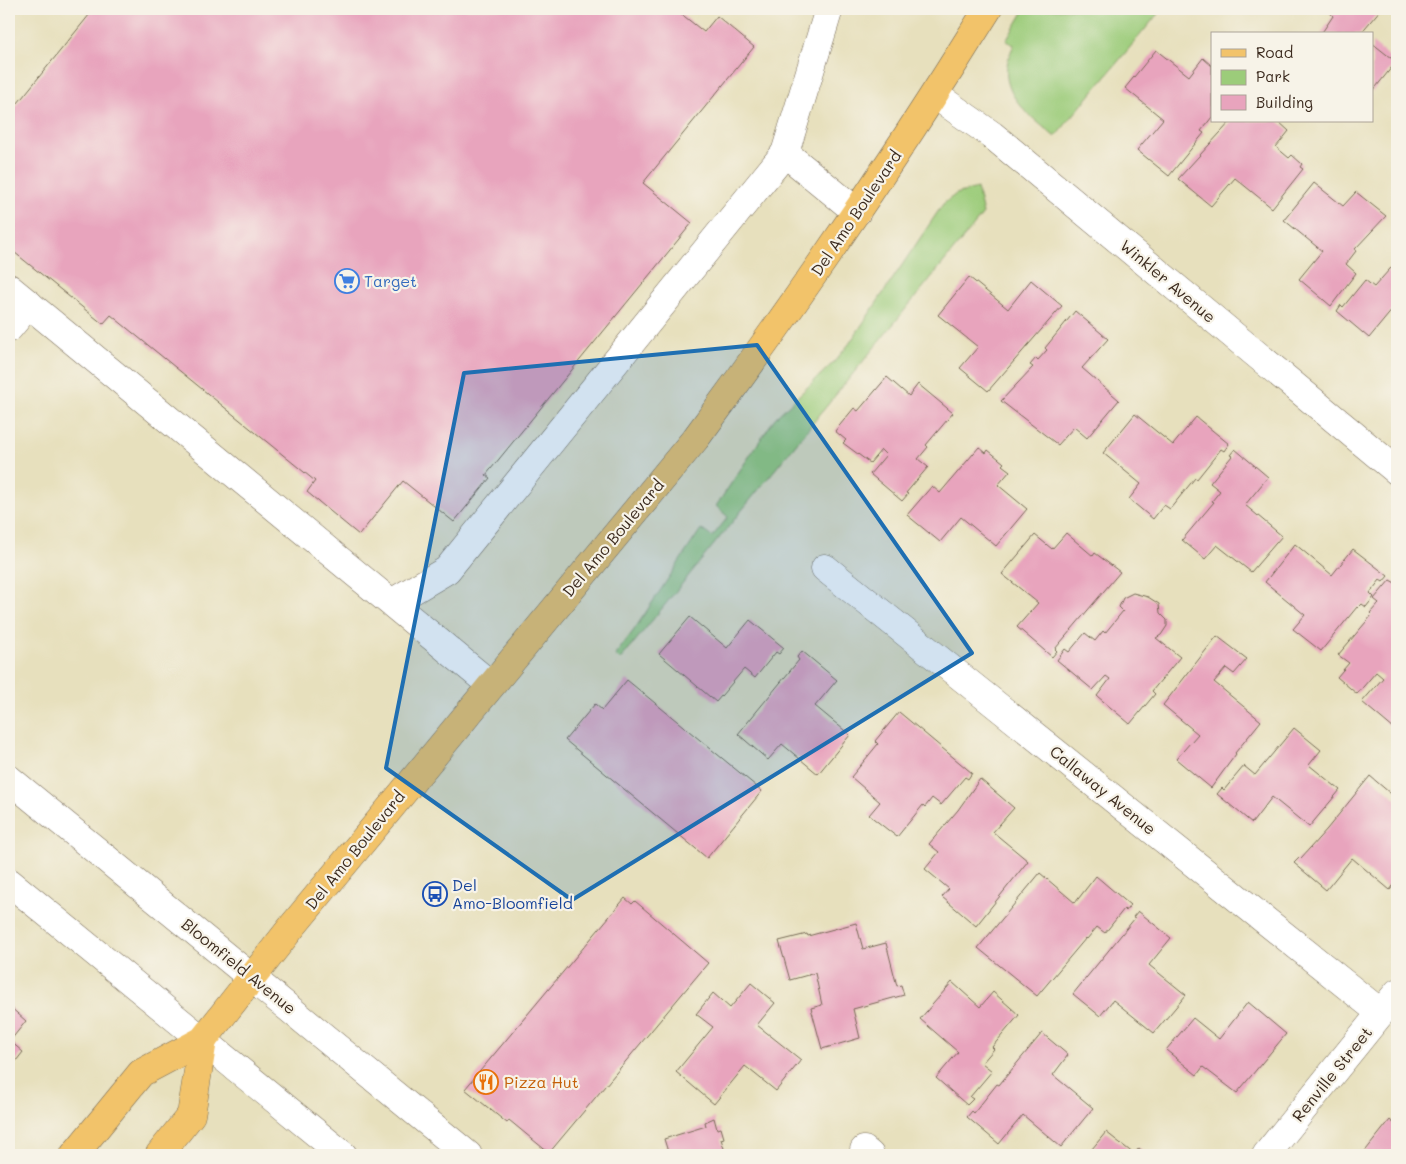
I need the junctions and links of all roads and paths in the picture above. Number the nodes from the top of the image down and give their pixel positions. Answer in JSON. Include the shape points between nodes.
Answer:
{"nodes":[{"id":1,"x":829,"y":9,"type":"edge"},
{"id":2,"x":988,"y":9,"type":"edge"},
{"id":3,"x":935,"y":95,"type":"junction"},
{"id":4,"x":785,"y":153,"type":"junction"},
{"id":5,"x":857,"y":212,"type":"junction"},
{"id":6,"x":19,"y":296,"type":"edge"},
{"id":7,"x":9,"y":328,"type":"edge"},
{"id":8,"x":1397,"y":471,"type":"edge"},
{"id":9,"x":825,"y":568,"type":"dead end"},
{"id":10,"x":393,"y":602,"type":"junction"},
{"id":11,"x":491,"y":685,"type":"junction"},
{"id":12,"x":9,"y":779,"type":"edge"},
{"id":13,"x":9,"y":882,"type":"edge"},
{"id":14,"x":254,"y":978,"type":"junction"},
{"id":15,"x":1389,"y":1003,"type":"edge"},
{"id":16,"x":203,"y":1040,"type":"junction"},
{"id":17,"x":74,"y":1155,"type":"edge"},
{"id":18,"x":159,"y":1155,"type":"edge"},
{"id":19,"x":343,"y":1155,"type":"edge"},
{"id":20,"x":468,"y":1155,"type":"edge"},
{"id":21,"x":1266,"y":1155,"type":"edge"}],
"edges":[{"from":1,"to":4,"type":"street"},
{"from":2,"to":3,"type":"main road","name":"Del Amo Boulevard"},
{"from":3,"to":5,"type":"main road","name":"Del Amo Boulevard"},
{"from":3,"to":8,"type":"street","name":"Winkler Avenue","via":[[992,135]]},
{"from":4,"to":5,"type":"street"},
{"from":4,"to":10,"type":"street","via":[[447,570]]},
{"from":5,"to":11,"type":"main road","name":"Del Amo Boulevard","via":[[696,438]]},
{"from":6,"to":7,"type":"street"},
{"from":6,"to":10,"type":"street"},
{"from":9,"to":15,"type":"street","name":"Callaway Avenue"},
{"from":10,"to":11,"type":"street"},
{"from":11,"to":14,"type":"main road","name":"Del Amo Boulevard","via":[[291,928]]},
{"from":12,"to":14,"type":"street","name":"Bloomfield Avenue"},
{"from":13,"to":16,"type":"street"},
{"from":14,"to":16,"type":"main road","name":"Del Amo Boulevard"},
{"from":14,"to":20,"type":"street","name":"Bloomfield Avenue"},
{"from":15,"to":21,"type":"street","name":"Renville Street"},
{"from":16,"to":17,"type":"main road","name":"Del Amo Boulevard","via":[[141,1073]]},
{"from":16,"to":18,"type":"main road","via":[[191,1115]]},
{"from":16,"to":19,"type":"street"}]}
